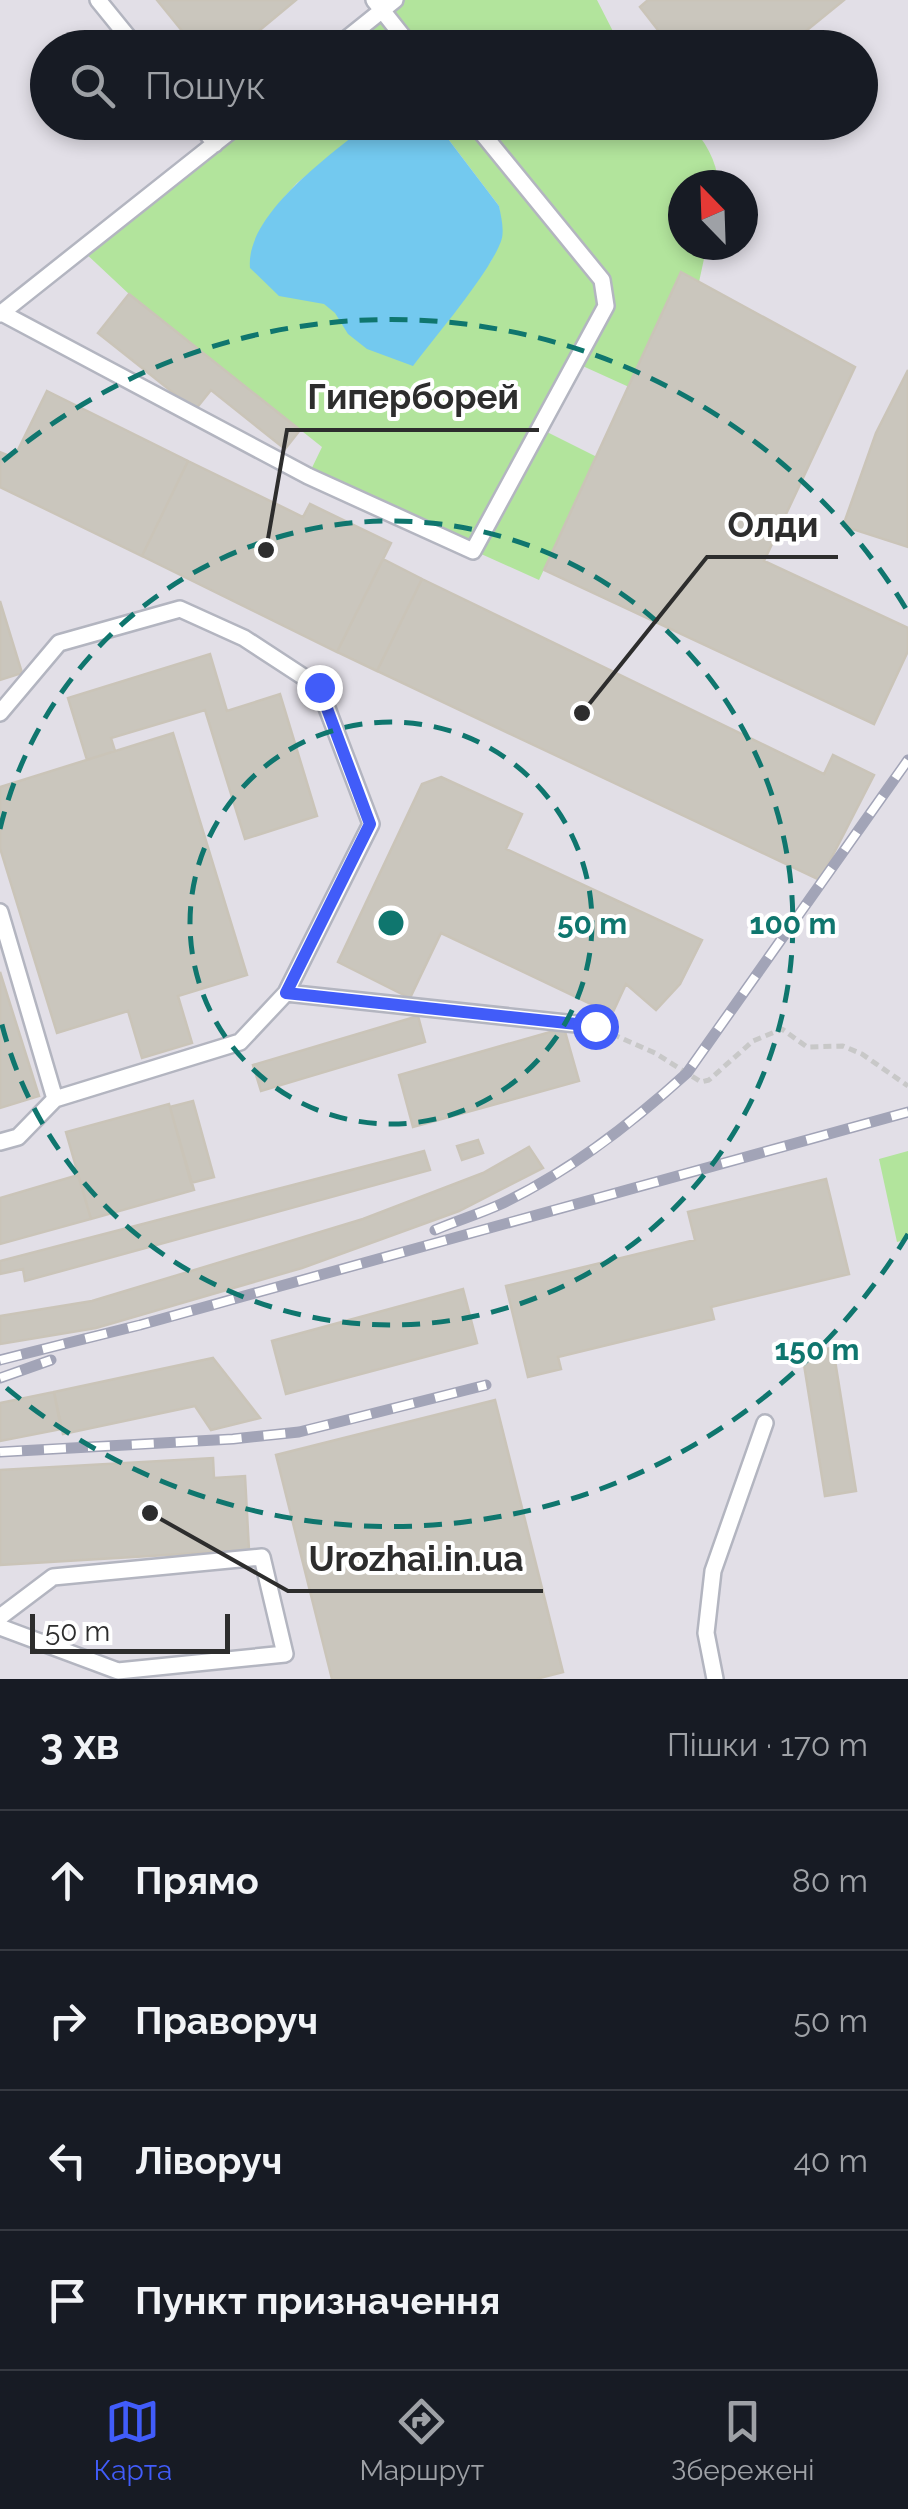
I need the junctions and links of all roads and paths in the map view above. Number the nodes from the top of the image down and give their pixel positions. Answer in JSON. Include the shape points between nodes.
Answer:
{"nodes":[{"id":1,"x":98,"y":0,"type":"edge"},
{"id":2,"x":384,"y":3,"type":"edge"},
{"id":3,"x":122,"y":30,"type":"edge"},
{"id":4,"x":355,"y":30,"type":"edge"},
{"id":5,"x":401,"y":30,"type":"edge"},
{"id":6,"x":212,"y":140,"type":"edge"},
{"id":7,"x":220,"y":140,"type":"edge"},
{"id":8,"x":489,"y":140,"type":"edge"},
{"id":9,"x":215,"y":144,"type":"junction"},
{"id":10,"x":1,"y":314,"type":"edge"},
{"id":11,"x":0,"y":712,"type":"edge"},
{"id":12,"x":0,"y":912,"type":"edge"},
{"id":13,"x":286,"y":993,"type":"junction"},
{"id":14,"x":595,"y":1026,"type":"joint"},
{"id":15,"x":908,"y":1086,"type":"edge"},
{"id":16,"x":56,"y":1099,"type":"junction"},
{"id":17,"x":0,"y":1142,"type":"edge"},
{"id":18,"x":765,"y":1423,"type":"dead end"},
{"id":19,"x":0,"y":1617,"type":"edge"},
{"id":20,"x":0,"y":1627,"type":"edge"},
{"id":21,"x":715,"y":1679,"type":"edge"}],
"edges":[{"from":1,"to":3,"type":"lane"},
{"from":2,"to":4,"type":"lane"},
{"from":2,"to":5,"type":"lane"},
{"from":6,"to":9,"type":"lane"},
{"from":7,"to":9,"type":"lane"},
{"from":8,"to":10,"type":"lane","via":[[602,280],[606,306],[474,550],[308,476]]},
{"from":9,"to":10,"type":"lane"},
{"from":11,"to":13,"type":"lane","via":[[60,643],[180,609],[244,638],[319,687],[370,824]]},
{"from":12,"to":16,"type":"lane"},
{"from":13,"to":14,"type":"lane"},
{"from":13,"to":16,"type":"lane","via":[[240,1042]]},
{"from":14,"to":15,"type":"path","via":[[701,1082],[753,1042],[782,1029],[807,1047],[843,1046],[862,1054]]},
{"from":16,"to":17,"type":"lane","via":[[18,1136]]},
{"from":18,"to":21,"type":"lane","via":[[712,1571],[706,1633]]},
{"from":19,"to":20,"type":"lane","via":[[53,1578],[262,1556],[285,1654],[118,1671]]}]}
